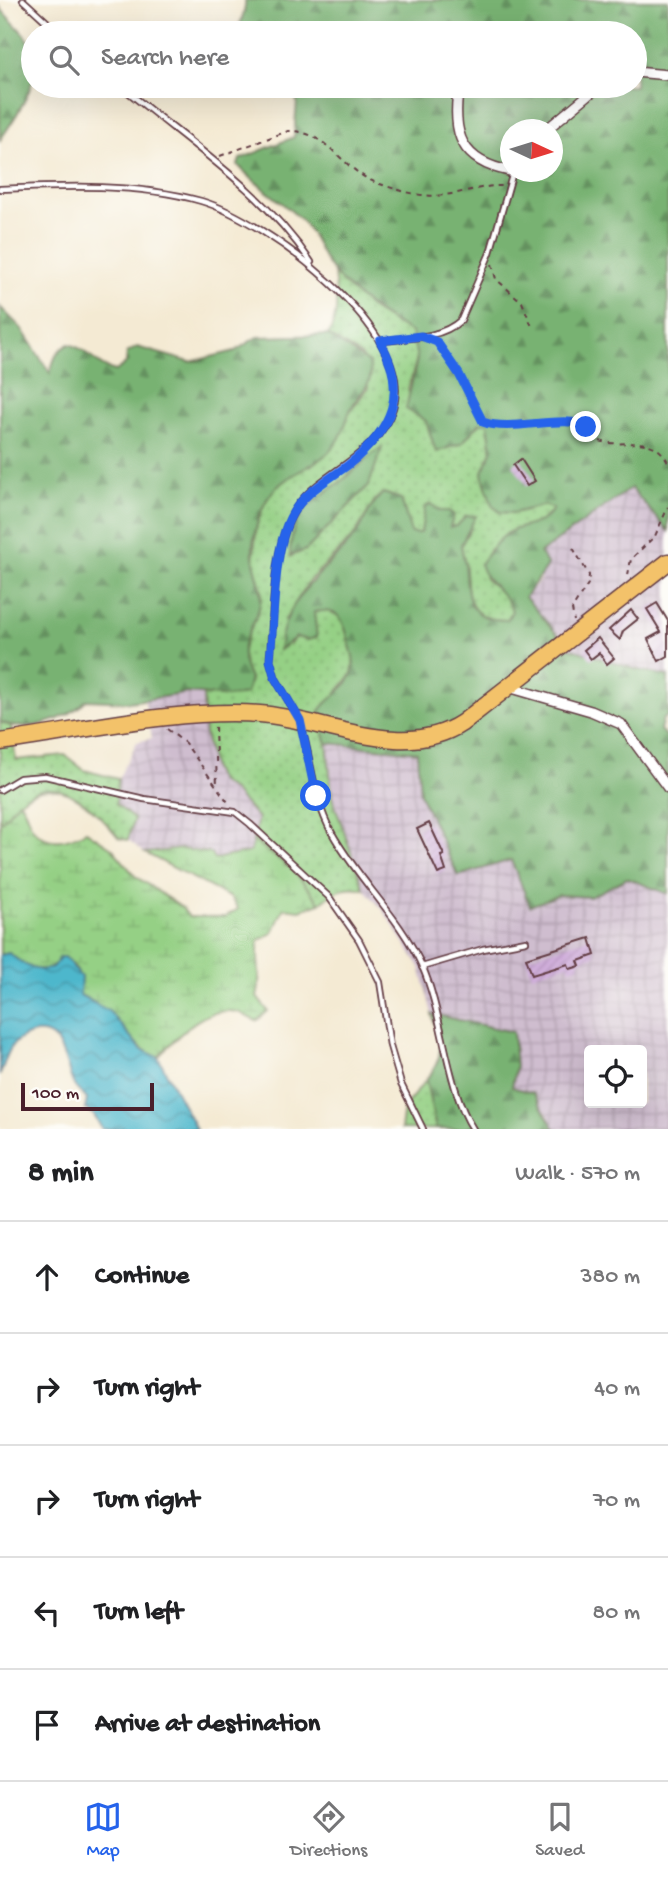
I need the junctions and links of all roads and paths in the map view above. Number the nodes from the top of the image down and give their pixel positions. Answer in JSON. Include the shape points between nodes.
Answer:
{"nodes":[{"id":1,"x":23,"y":0,"type":"edge"},
{"id":2,"x":46,"y":21,"type":"edge"},
{"id":3,"x":647,"y":73,"type":"edge"},
{"id":4,"x":668,"y":75,"type":"edge"},
{"id":5,"x":135,"y":98,"type":"edge"},
{"id":6,"x":458,"y":98,"type":"edge"},
{"id":7,"x":585,"y":98,"type":"edge"},
{"id":8,"x":559,"y":119,"type":"edge"},
{"id":9,"x":213,"y":158,"type":"junction"},
{"id":10,"x":500,"y":168,"type":"edge"},
{"id":11,"x":509,"y":182,"type":"edge"},
{"id":12,"x":508,"y":186,"type":"junction"},
{"id":13,"x":0,"y":188,"type":"edge"},
{"id":14,"x":490,"y":253,"type":"junction"},
{"id":15,"x":314,"y":265,"type":"junction"},
{"id":16,"x":533,"y":328,"type":"dead end"},
{"id":17,"x":421,"y":336,"type":"junction"},
{"id":18,"x":380,"y":341,"type":"junction"},
{"id":19,"x":668,"y":462,"type":"edge"},
{"id":20,"x":668,"y":507,"type":"edge"},
{"id":21,"x":573,"y":548,"type":"dead end"},
{"id":22,"x":668,"y":562,"type":"edge"},
{"id":23,"x":633,"y":589,"type":"junction"},
{"id":24,"x":580,"y":630,"type":"junction"},
{"id":25,"x":506,"y":687,"type":"junction"},
{"id":26,"x":218,"y":713,"type":"junction"},
{"id":27,"x":300,"y":720,"type":"junction"},
{"id":28,"x":151,"y":721,"type":"junction"},
{"id":29,"x":0,"y":742,"type":"edge"},
{"id":30,"x":217,"y":787,"type":"junction"},
{"id":31,"x":668,"y":788,"type":"edge"},
{"id":32,"x":0,"y":790,"type":"edge"},
{"id":33,"x":235,"y":812,"type":"junction"},
{"id":34,"x":526,"y":941,"type":"dead end"},
{"id":35,"x":422,"y":967,"type":"junction"},
{"id":36,"x":424,"y":1129,"type":"edge"},
{"id":37,"x":473,"y":1129,"type":"edge"}],
"edges":[{"from":1,"to":2,"type":"lane"},
{"from":3,"to":4,"type":"street"},
{"from":5,"to":9,"type":"lane"},
{"from":6,"to":10,"type":"street","via":[[457,120],[467,151],[481,163]]},
{"from":7,"to":8,"type":"street"},
{"from":9,"to":12,"type":"path","via":[[288,131],[300,131],[319,138],[358,174],[408,192],[445,195]]},
{"from":9,"to":15,"type":"lane","via":[[284,227]]},
{"from":11,"to":12,"type":"lane"},
{"from":12,"to":14,"type":"lane"},
{"from":13,"to":15,"type":"lane","via":[[109,189],[202,201]]},
{"from":14,"to":16,"type":"path","via":[[496,279],[522,302]]},
{"from":14,"to":17,"type":"lane","via":[[461,320],[445,331]]},
{"from":15,"to":18,"type":"lane"},
{"from":17,"to":18,"type":"lane"},
{"from":17,"to":19,"type":"path","via":[[442,348],[483,422],[537,426],[575,421],[596,440],[654,446]]},
{"from":18,"to":27,"type":"lane","via":[[396,378],[393,408],[351,463],[304,496],[290,517],[282,542],[270,660],[275,678]]},
{"from":20,"to":23,"type":"path","via":[[654,537],[631,559],[628,573]]},
{"from":21,"to":24,"type":"path","via":[[589,575],[572,609]]},
{"from":22,"to":23,"type":"highway"},
{"from":23,"to":24,"type":"highway"},
{"from":24,"to":25,"type":"highway"},
{"from":25,"to":27,"type":"highway","via":[[462,723],[429,738],[385,737]]},
{"from":25,"to":31,"type":"street","via":[[621,723]]},
{"from":26,"to":27,"type":"highway"},
{"from":26,"to":28,"type":"highway"},
{"from":26,"to":30,"type":"path","via":[[214,738]]},
{"from":27,"to":35,"type":"lane","via":[[323,815]]},
{"from":28,"to":29,"type":"highway"},
{"from":28,"to":30,"type":"path","via":[[185,743]]},
{"from":30,"to":33,"type":"path"},
{"from":32,"to":33,"type":"lane","via":[[36,775],[144,799]]},
{"from":33,"to":36,"type":"lane","via":[[328,897],[359,940],[380,982],[401,1084]]},
{"from":34,"to":35,"type":"lane","via":[[483,948]]},
{"from":35,"to":37,"type":"lane"}]}
